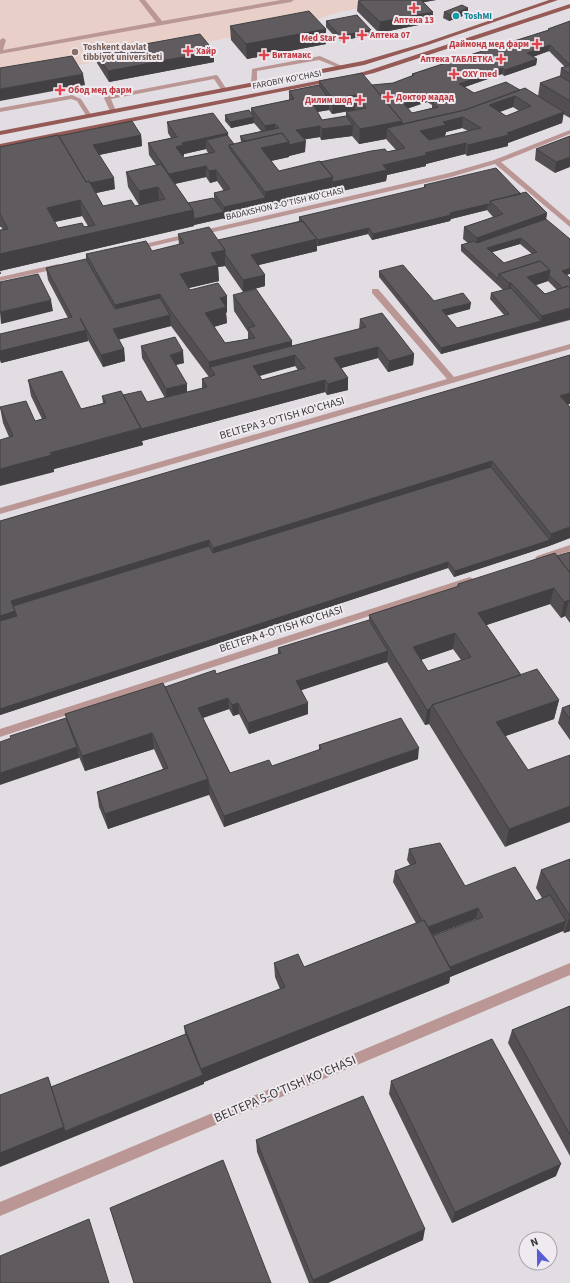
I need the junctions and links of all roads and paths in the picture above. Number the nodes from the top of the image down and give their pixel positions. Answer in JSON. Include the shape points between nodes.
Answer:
{"nodes":[{"id":1,"x":142,"y":0,"type":"edge"},
{"id":2,"x":291,"y":0,"type":"edge"},
{"id":3,"x":555,"y":0,"type":"edge"},
{"id":4,"x":570,"y":6,"type":"edge"},
{"id":5,"x":160,"y":24,"type":"junction"},
{"id":6,"x":1,"y":39,"type":"edge"},
{"id":7,"x":0,"y":51,"type":"edge"},
{"id":8,"x":341,"y":67,"type":"junction"},
{"id":9,"x":254,"y":84,"type":"junction"},
{"id":10,"x":224,"y":90,"type":"junction"},
{"id":11,"x":0,"y":110,"type":"edge"},
{"id":12,"x":113,"y":111,"type":"junction"},
{"id":13,"x":89,"y":116,"type":"junction"},
{"id":14,"x":570,"y":132,"type":"edge"},
{"id":15,"x":0,"y":133,"type":"edge"},
{"id":16,"x":0,"y":146,"type":"edge"},
{"id":17,"x":496,"y":161,"type":"junction"},
{"id":18,"x":570,"y":225,"type":"edge"},
{"id":19,"x":124,"y":250,"type":"edge"},
{"id":20,"x":62,"y":265,"type":"edge"},
{"id":21,"x":0,"y":279,"type":"edge"},
{"id":22,"x":375,"y":291,"type":"dead end"},
{"id":23,"x":570,"y":346,"type":"edge"},
{"id":24,"x":452,"y":380,"type":"junction"},
{"id":25,"x":0,"y":511,"type":"edge"},
{"id":26,"x":570,"y":548,"type":"edge"},
{"id":27,"x":532,"y":560,"type":"edge"},
{"id":28,"x":479,"y":578,"type":"edge"},
{"id":29,"x":0,"y":733,"type":"edge"},
{"id":30,"x":570,"y":969,"type":"edge"},
{"id":31,"x":0,"y":1209,"type":"edge"}],
"edges":[{"from":1,"to":5,"type":"street"},
{"from":2,"to":5,"type":"street"},
{"from":3,"to":8,"type":"main road","name":"FAROBIY KO'CHASI","via":[[426,44],[364,63]]},
{"from":4,"to":16,"type":"main road","name":"FAROBIY KO'CHASI","via":[[372,72]]},
{"from":5,"to":7,"type":"street"},
{"from":6,"to":7,"type":"street"},
{"from":8,"to":9,"type":"main road","name":"FAROBIY KO'CHASI"},
{"from":8,"to":9,"type":"street","via":[[320,58],[254,70]]},
{"from":9,"to":10,"type":"main road","name":"FAROBIY KO'CHASI"},
{"from":10,"to":12,"type":"main road","name":"FAROBIY KO'CHASI"},
{"from":10,"to":12,"type":"street","via":[[216,77],[107,98]]},
{"from":11,"to":13,"type":"street","via":[[72,97],[79,100]]},
{"from":12,"to":13,"type":"main road","name":"FAROBIY KO'CHASI"},
{"from":13,"to":15,"type":"main road","name":"FAROBIY KO'CHASI"},
{"from":14,"to":17,"type":"street","name":"BADAXSHON 2-O'TISH KO'CHASI"},
{"from":17,"to":18,"type":"street"},
{"from":17,"to":19,"type":"street","name":"BADAXSHON 2-O'TISH KO'CHASI","via":[[451,175]]},
{"from":20,"to":21,"type":"street"},
{"from":22,"to":24,"type":"street"},
{"from":23,"to":24,"type":"street","name":"BELTEPA 3-O'TISH KO'CHASI"},
{"from":24,"to":25,"type":"street","name":"BELTEPA 3-O'TISH KO'CHASI"},
{"from":26,"to":27,"type":"street"},
{"from":28,"to":29,"type":"street","name":"BELTEPA 4-O'TISH KO'CHASI"},
{"from":30,"to":31,"type":"street","name":"BELTEPA 5-O'TISH KO'CHASI"}]}
